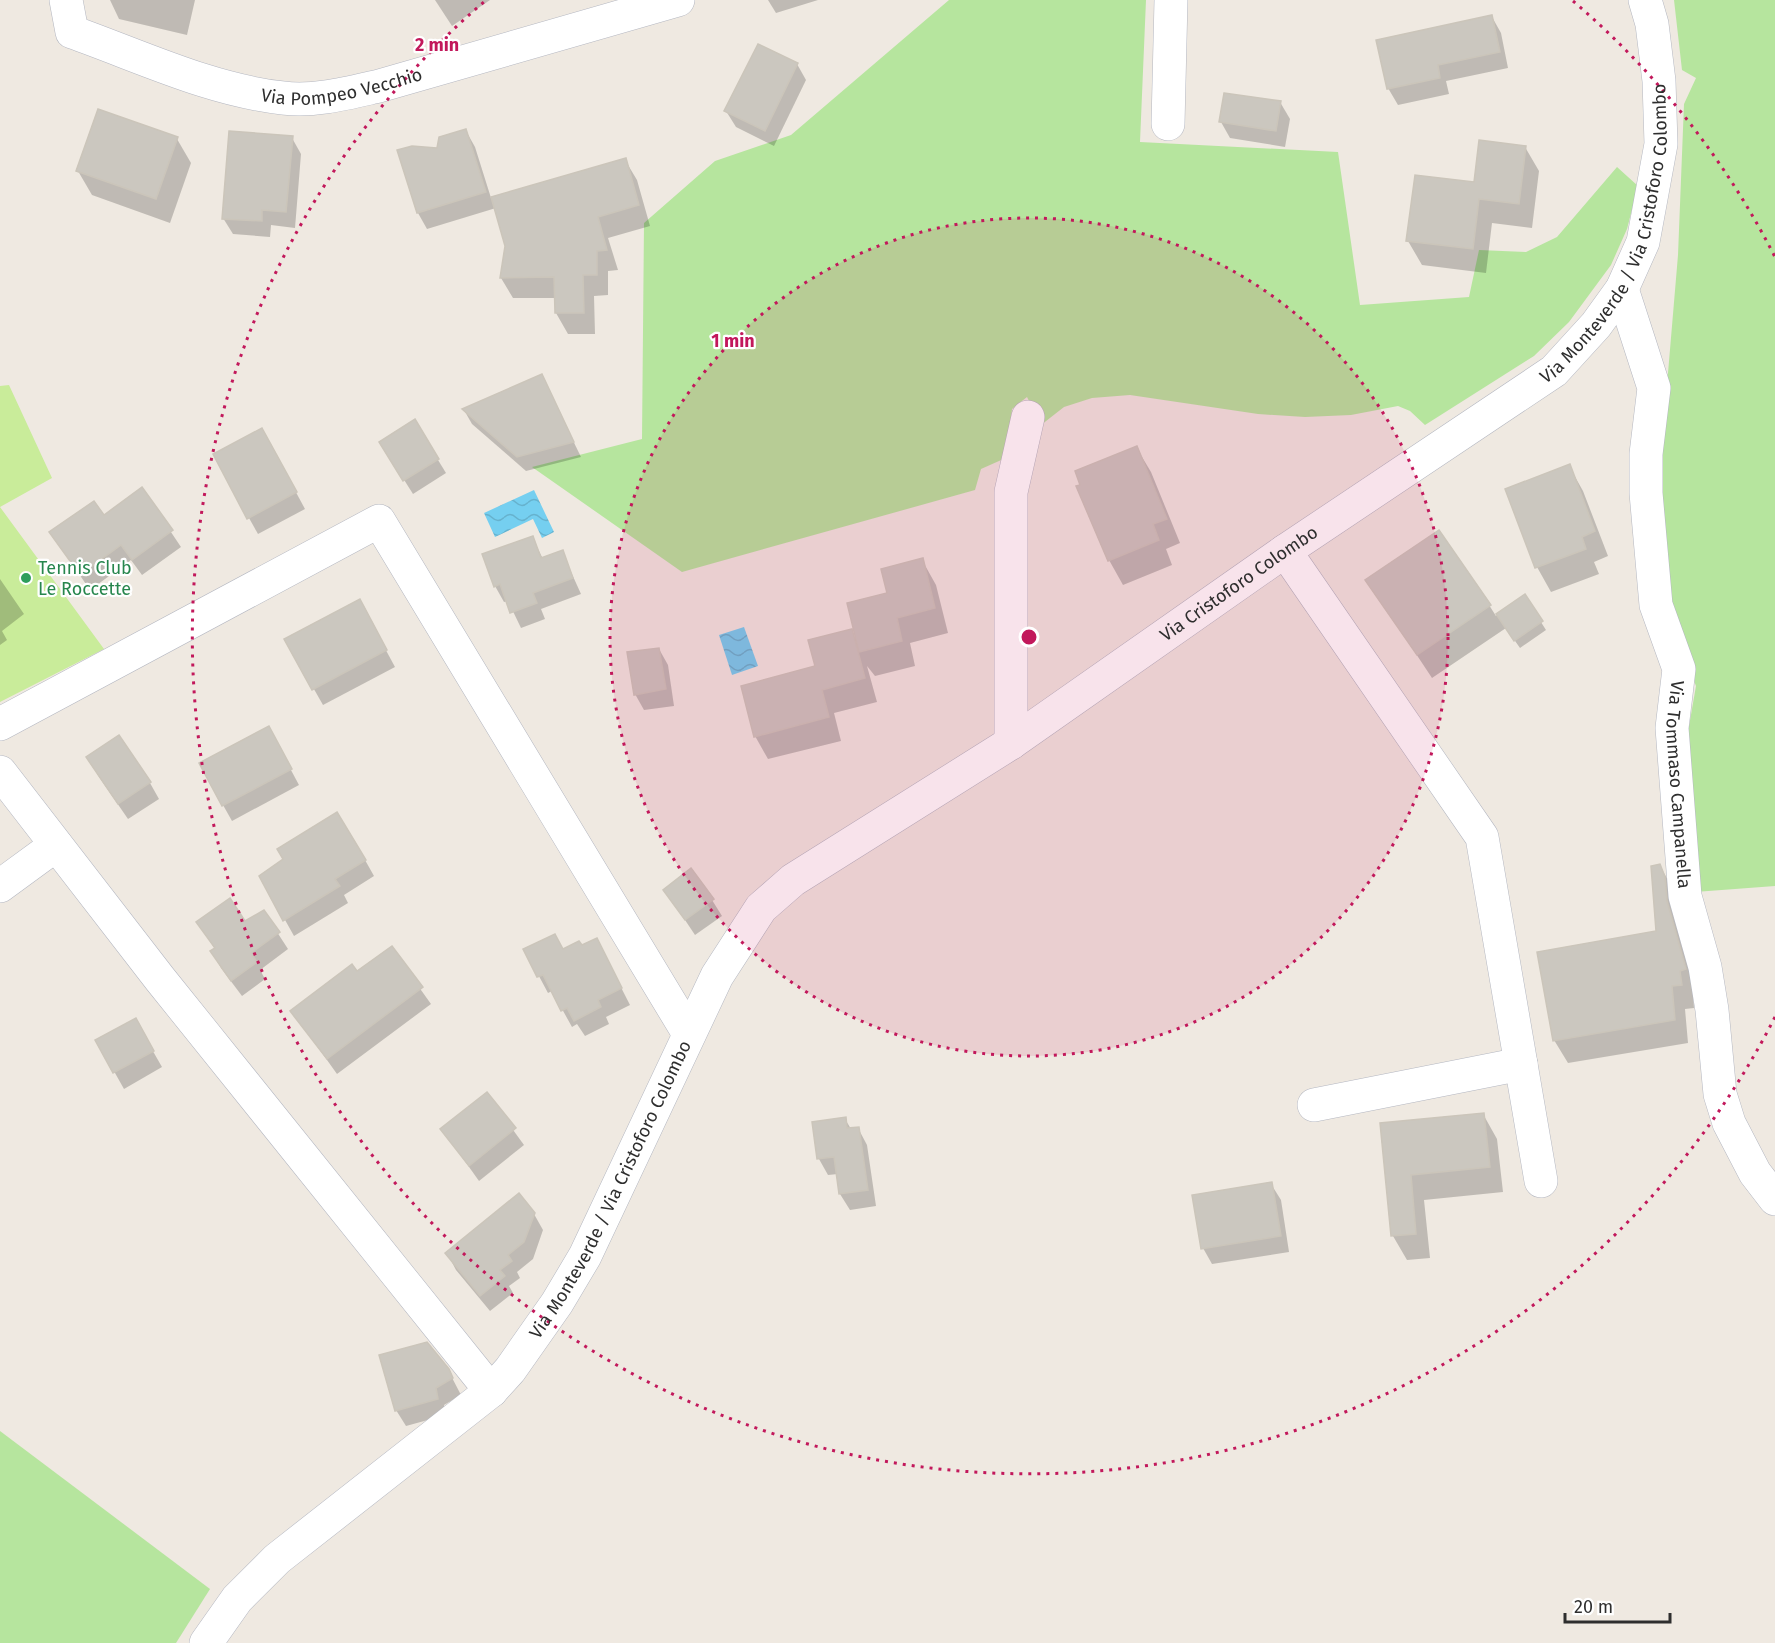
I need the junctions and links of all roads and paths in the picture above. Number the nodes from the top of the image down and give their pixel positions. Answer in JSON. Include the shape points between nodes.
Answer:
{"nodes":[{"id":1,"x":66,"y":0,"type":"edge"},
{"id":2,"x":678,"y":0,"type":"edge"},
{"id":3,"x":1171,"y":0,"type":"edge"},
{"id":4,"x":1645,"y":0,"type":"edge"},
{"id":5,"x":1168,"y":124,"type":"dead end"},
{"id":6,"x":1622,"y":289,"type":"junction"},
{"id":7,"x":1028,"y":417,"type":"dead end"},
{"id":8,"x":1471,"y":426,"type":"joint"},
{"id":9,"x":1285,"y":551,"type":"junction"},
{"id":10,"x":0,"y":724,"type":"edge"},
{"id":11,"x":1011,"y":743,"type":"junction"},
{"id":12,"x":0,"y":772,"type":"edge"},
{"id":13,"x":56,"y":845,"type":"junction"},
{"id":14,"x":0,"y":886,"type":"edge"},
{"id":15,"x":689,"y":1034,"type":"junction"},
{"id":16,"x":1521,"y":1064,"type":"junction"},
{"id":17,"x":1314,"y":1105,"type":"dead end"},
{"id":18,"x":1541,"y":1180,"type":"dead end"},
{"id":19,"x":1775,"y":1199,"type":"edge"},
{"id":20,"x":491,"y":1391,"type":"junction"},
{"id":21,"x":206,"y":1643,"type":"edge"}],
"edges":[{"from":1,"to":2,"type":"street","name":"Via Pompeo Vecchio","via":[[72,32],[232,89],[285,99],[330,97],[379,86]]},
{"from":3,"to":5,"type":"street"},
{"from":4,"to":6,"type":"street","name":"Via Monteverde / Via Cristoforo Colombo","via":[[1659,81],[1661,144],[1643,242]]},
{"from":6,"to":8,"type":"street","name":"Via Monteverde / Via Cristoforo Colombo","via":[[1554,371]]},
{"from":6,"to":19,"type":"street","name":"Via Tommaso Campanella","via":[[1654,388],[1646,493],[1656,605],[1679,669],[1672,728],[1685,896],[1705,967],[1720,1094],[1729,1123],[1755,1173]]},
{"from":7,"to":11,"type":"street","via":[[1011,492]]},
{"from":8,"to":9,"type":"street","name":"Via Cristoforo Colombo"},
{"from":9,"to":11,"type":"street","name":"Via Cristoforo Colombo"},
{"from":9,"to":16,"type":"street","via":[[1482,837]]},
{"from":10,"to":15,"type":"street","via":[[379,521]]},
{"from":11,"to":15,"type":"street","name":"Via Monteverde / Via Cristoforo Colombo","via":[[793,880],[761,908],[717,976]]},
{"from":12,"to":13,"type":"street"},
{"from":13,"to":14,"type":"street"},
{"from":13,"to":20,"type":"street"},
{"from":15,"to":20,"type":"street","name":"Via Monteverde / Via Cristoforo Colombo","via":[[585,1256],[557,1303]]},
{"from":16,"to":17,"type":"street"},
{"from":16,"to":18,"type":"street"},
{"from":20,"to":21,"type":"street","name":"Via Monteverde / Via Cristoforo Colombo","via":[[277,1559],[237,1599]]}]}
